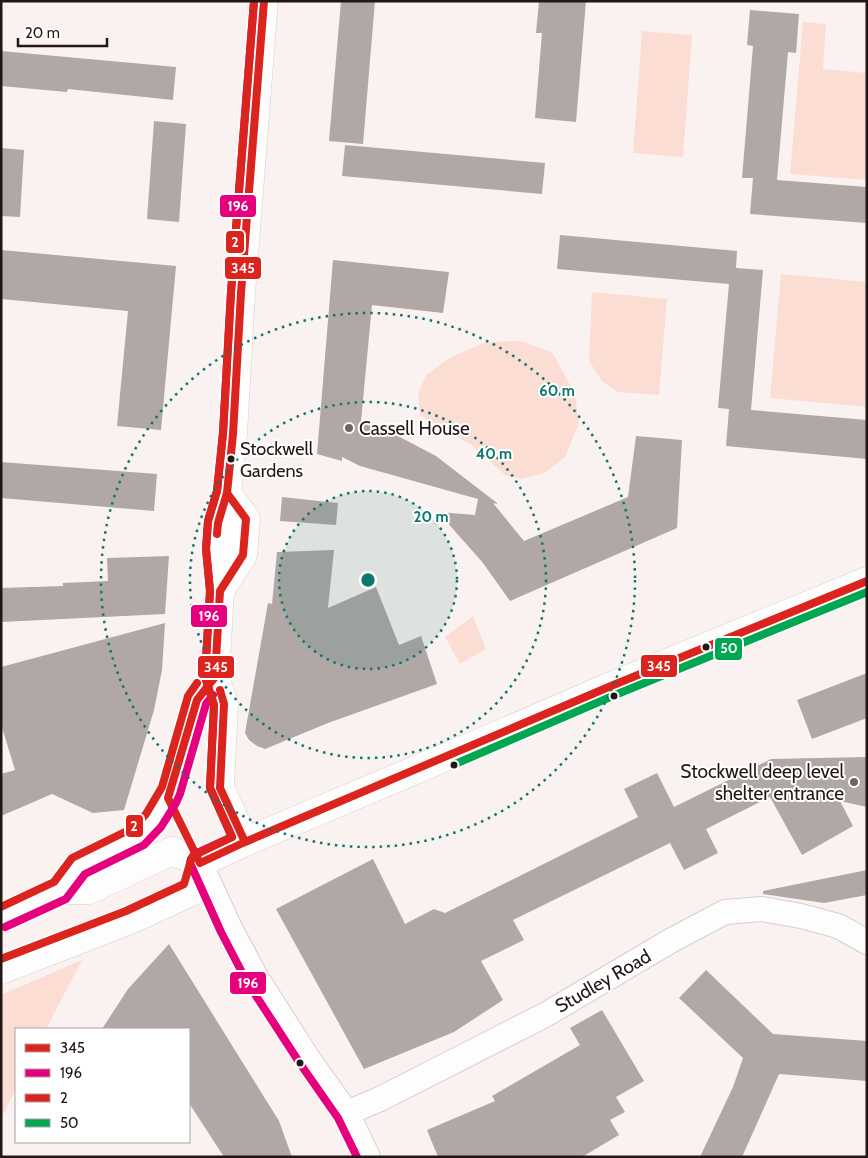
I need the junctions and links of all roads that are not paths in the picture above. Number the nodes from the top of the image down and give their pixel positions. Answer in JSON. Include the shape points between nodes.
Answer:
{"nodes":[{"id":1,"x":253,"y":1,"type":"edge"},
{"id":2,"x":264,"y":1,"type":"edge"},
{"id":3,"x":867,"y":581,"type":"edge"},
{"id":4,"x":215,"y":677,"type":"junction"},
{"id":5,"x":245,"y":842,"type":"junction"},
{"id":6,"x":200,"y":863,"type":"junction"},
{"id":7,"x":62,"y":890,"type":"junction"},
{"id":8,"x":1,"y":918,"type":"edge"},
{"id":9,"x":867,"y":942,"type":"edge"},
{"id":10,"x":1,"y":970,"type":"edge"},
{"id":11,"x":347,"y":1113,"type":"junction"},
{"id":12,"x":368,"y":1157,"type":"edge"}],
"edges":[{"from":1,"to":2,"type":"street"},
{"from":2,"to":4,"type":"highway","via":[[227,493],[246,519],[243,555],[220,591]]},
{"from":3,"to":5,"type":"highway"},
{"from":4,"to":5,"type":"highway","via":[[224,704],[220,788]]},
{"from":4,"to":7,"type":"highway","via":[[196,700],[171,790],[154,820],[139,836],[78,866]]},
{"from":5,"to":6,"type":"highway"},
{"from":6,"to":7,"type":"highway","via":[[172,851],[89,890]]},
{"from":6,"to":10,"type":"highway","via":[[193,891],[130,920]]},
{"from":6,"to":11,"type":"street","via":[[256,977]]},
{"from":7,"to":8,"type":"highway"},
{"from":9,"to":11,"type":"street","name":"Studley Road","via":[[838,926],[801,916],[762,909],[725,912],[536,1019],[397,1091]]},
{"from":11,"to":12,"type":"street"}]}
